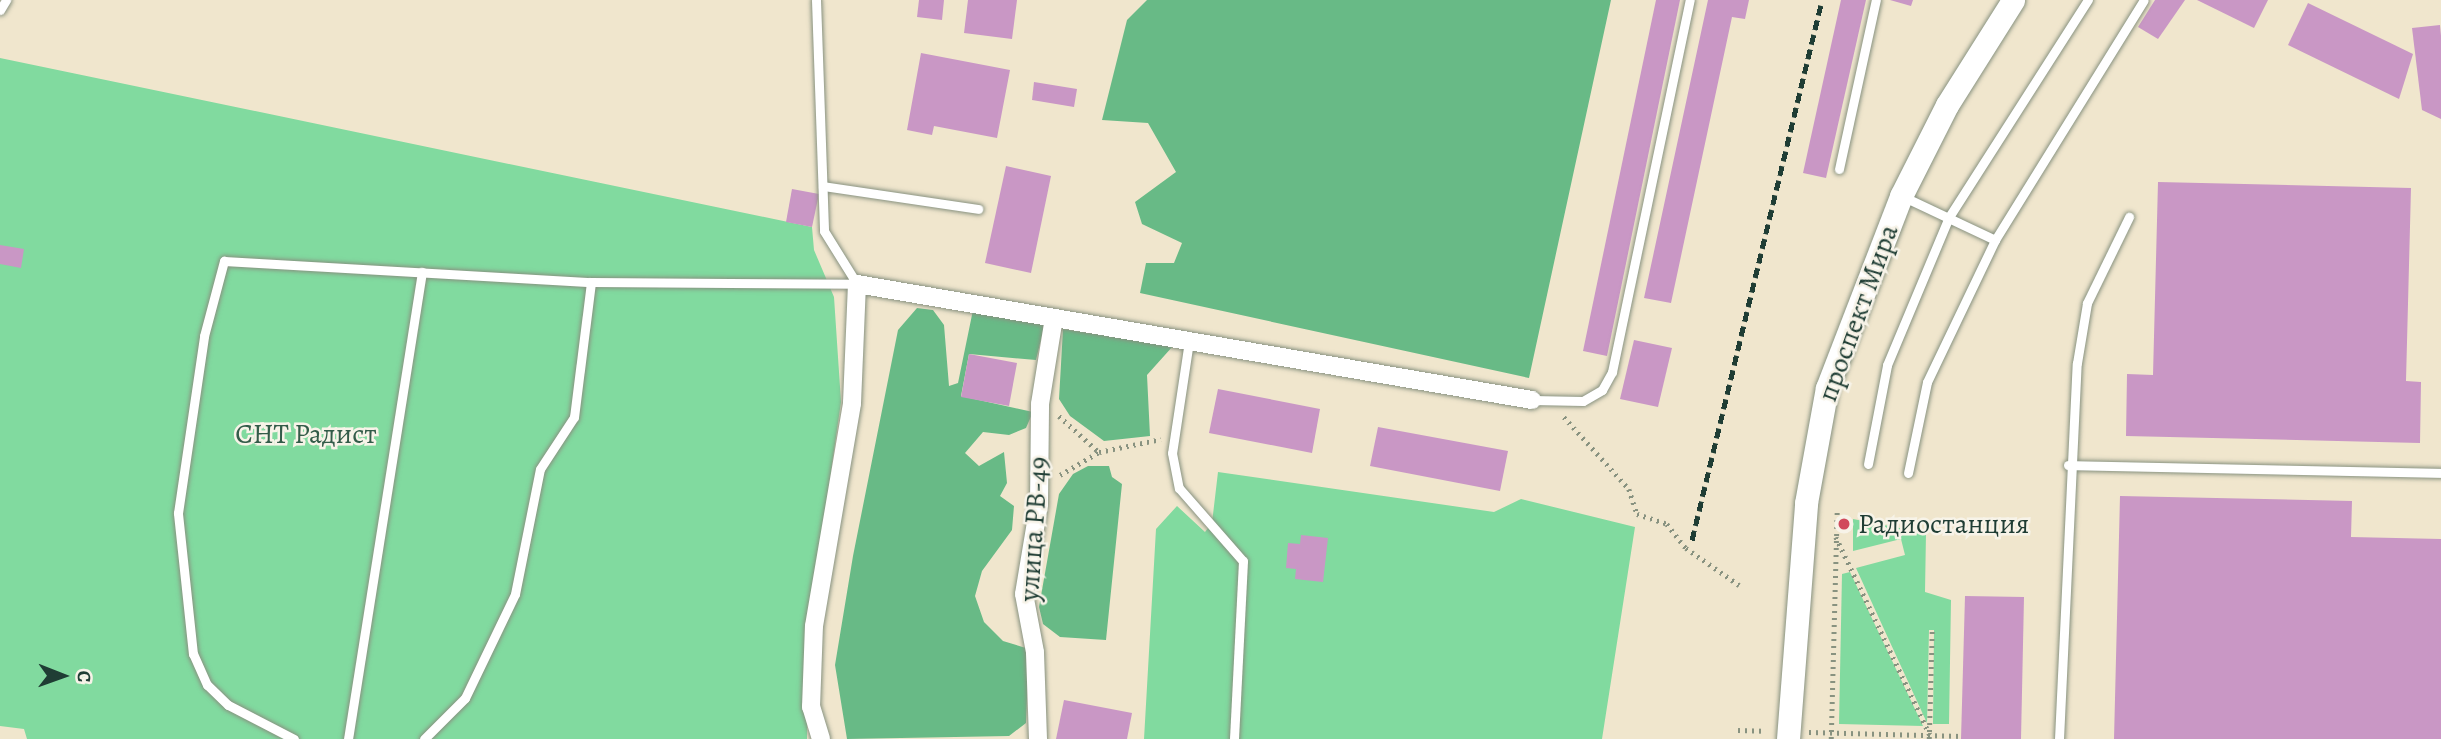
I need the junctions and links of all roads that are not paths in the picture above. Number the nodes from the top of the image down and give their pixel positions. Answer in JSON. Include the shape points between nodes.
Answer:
{"nodes":[{"id":1,"x":6,"y":0,"type":"edge"},
{"id":2,"x":816,"y":0,"type":"edge"},
{"id":3,"x":1690,"y":0,"type":"edge"},
{"id":4,"x":1876,"y":0,"type":"edge"},
{"id":5,"x":2013,"y":0,"type":"edge"},
{"id":6,"x":2088,"y":0,"type":"edge"},
{"id":7,"x":2144,"y":0,"type":"edge"},
{"id":8,"x":0,"y":10,"type":"edge"},
{"id":9,"x":1839,"y":169,"type":"dead end"},
{"id":10,"x":823,"y":186,"type":"junction"},
{"id":11,"x":1901,"y":196,"type":"junction"},
{"id":12,"x":978,"y":209,"type":"dead end"},
{"id":13,"x":1949,"y":217,"type":"junction"},
{"id":14,"x":2129,"y":217,"type":"dead end"},
{"id":15,"x":1995,"y":240,"type":"junction"},
{"id":16,"x":422,"y":272,"type":"junction"},
{"id":17,"x":591,"y":282,"type":"junction"},
{"id":18,"x":857,"y":284,"type":"junction"},
{"id":19,"x":1054,"y":318,"type":"junction"},
{"id":20,"x":1189,"y":341,"type":"junction"},
{"id":21,"x":1540,"y":401,"type":"joint"},
{"id":22,"x":1868,"y":464,"type":"dead end"},
{"id":23,"x":2068,"y":465,"type":"junction"},
{"id":24,"x":1908,"y":473,"type":"dead end"},
{"id":25,"x":2441,"y":473,"type":"edge"},
{"id":26,"x":1799,"y":736,"type":"edge"},
{"id":27,"x":294,"y":739,"type":"edge"},
{"id":28,"x":348,"y":739,"type":"edge"},
{"id":29,"x":424,"y":739,"type":"edge"},
{"id":30,"x":821,"y":739,"type":"edge"},
{"id":31,"x":1038,"y":739,"type":"edge"},
{"id":32,"x":1234,"y":739,"type":"edge"},
{"id":33,"x":2059,"y":739,"type":"edge"}],
"edges":[{"from":1,"to":8,"type":"lane"},
{"from":2,"to":10,"type":"lane"},
{"from":3,"to":21,"type":"lane","via":[[1612,372],[1602,390],[1583,401]]},
{"from":4,"to":9,"type":"lane"},
{"from":5,"to":11,"type":"street","name":"проспект Мира","via":[[1947,105]]},
{"from":6,"to":13,"type":"lane"},
{"from":7,"to":15,"type":"lane"},
{"from":10,"to":12,"type":"lane"},
{"from":10,"to":18,"type":"lane","via":[[824,231]]},
{"from":11,"to":13,"type":"lane"},
{"from":11,"to":26,"type":"street","name":"проспект Мира","via":[[1827,388],[1805,516]]},
{"from":13,"to":15,"type":"lane"},
{"from":13,"to":22,"type":"lane","via":[[1887,365]]},
{"from":14,"to":23,"type":"lane","via":[[2087,303]]},
{"from":15,"to":24,"type":"lane","via":[[1927,382]]},
{"from":16,"to":17,"type":"lane"},
{"from":16,"to":27,"type":"lane","via":[[224,261],[204,336],[178,513],[193,654],[207,685],[228,705]]},
{"from":16,"to":28,"type":"lane"},
{"from":17,"to":18,"type":"lane"},
{"from":17,"to":29,"type":"lane","via":[[574,417],[540,469],[515,594],[465,698]]},
{"from":18,"to":19,"type":"street"},
{"from":18,"to":30,"type":"street","via":[[852,403],[814,625],[811,707]]},
{"from":19,"to":20,"type":"street"},
{"from":19,"to":31,"type":"street","name":"улица РВ-49","via":[[1044,380],[1039,504],[1024,594],[1035,652]]},
{"from":20,"to":21,"type":"street"},
{"from":20,"to":32,"type":"lane","via":[[1174,439],[1179,488],[1242,561]]},
{"from":23,"to":25,"type":"lane"},
{"from":23,"to":33,"type":"lane"}]}
